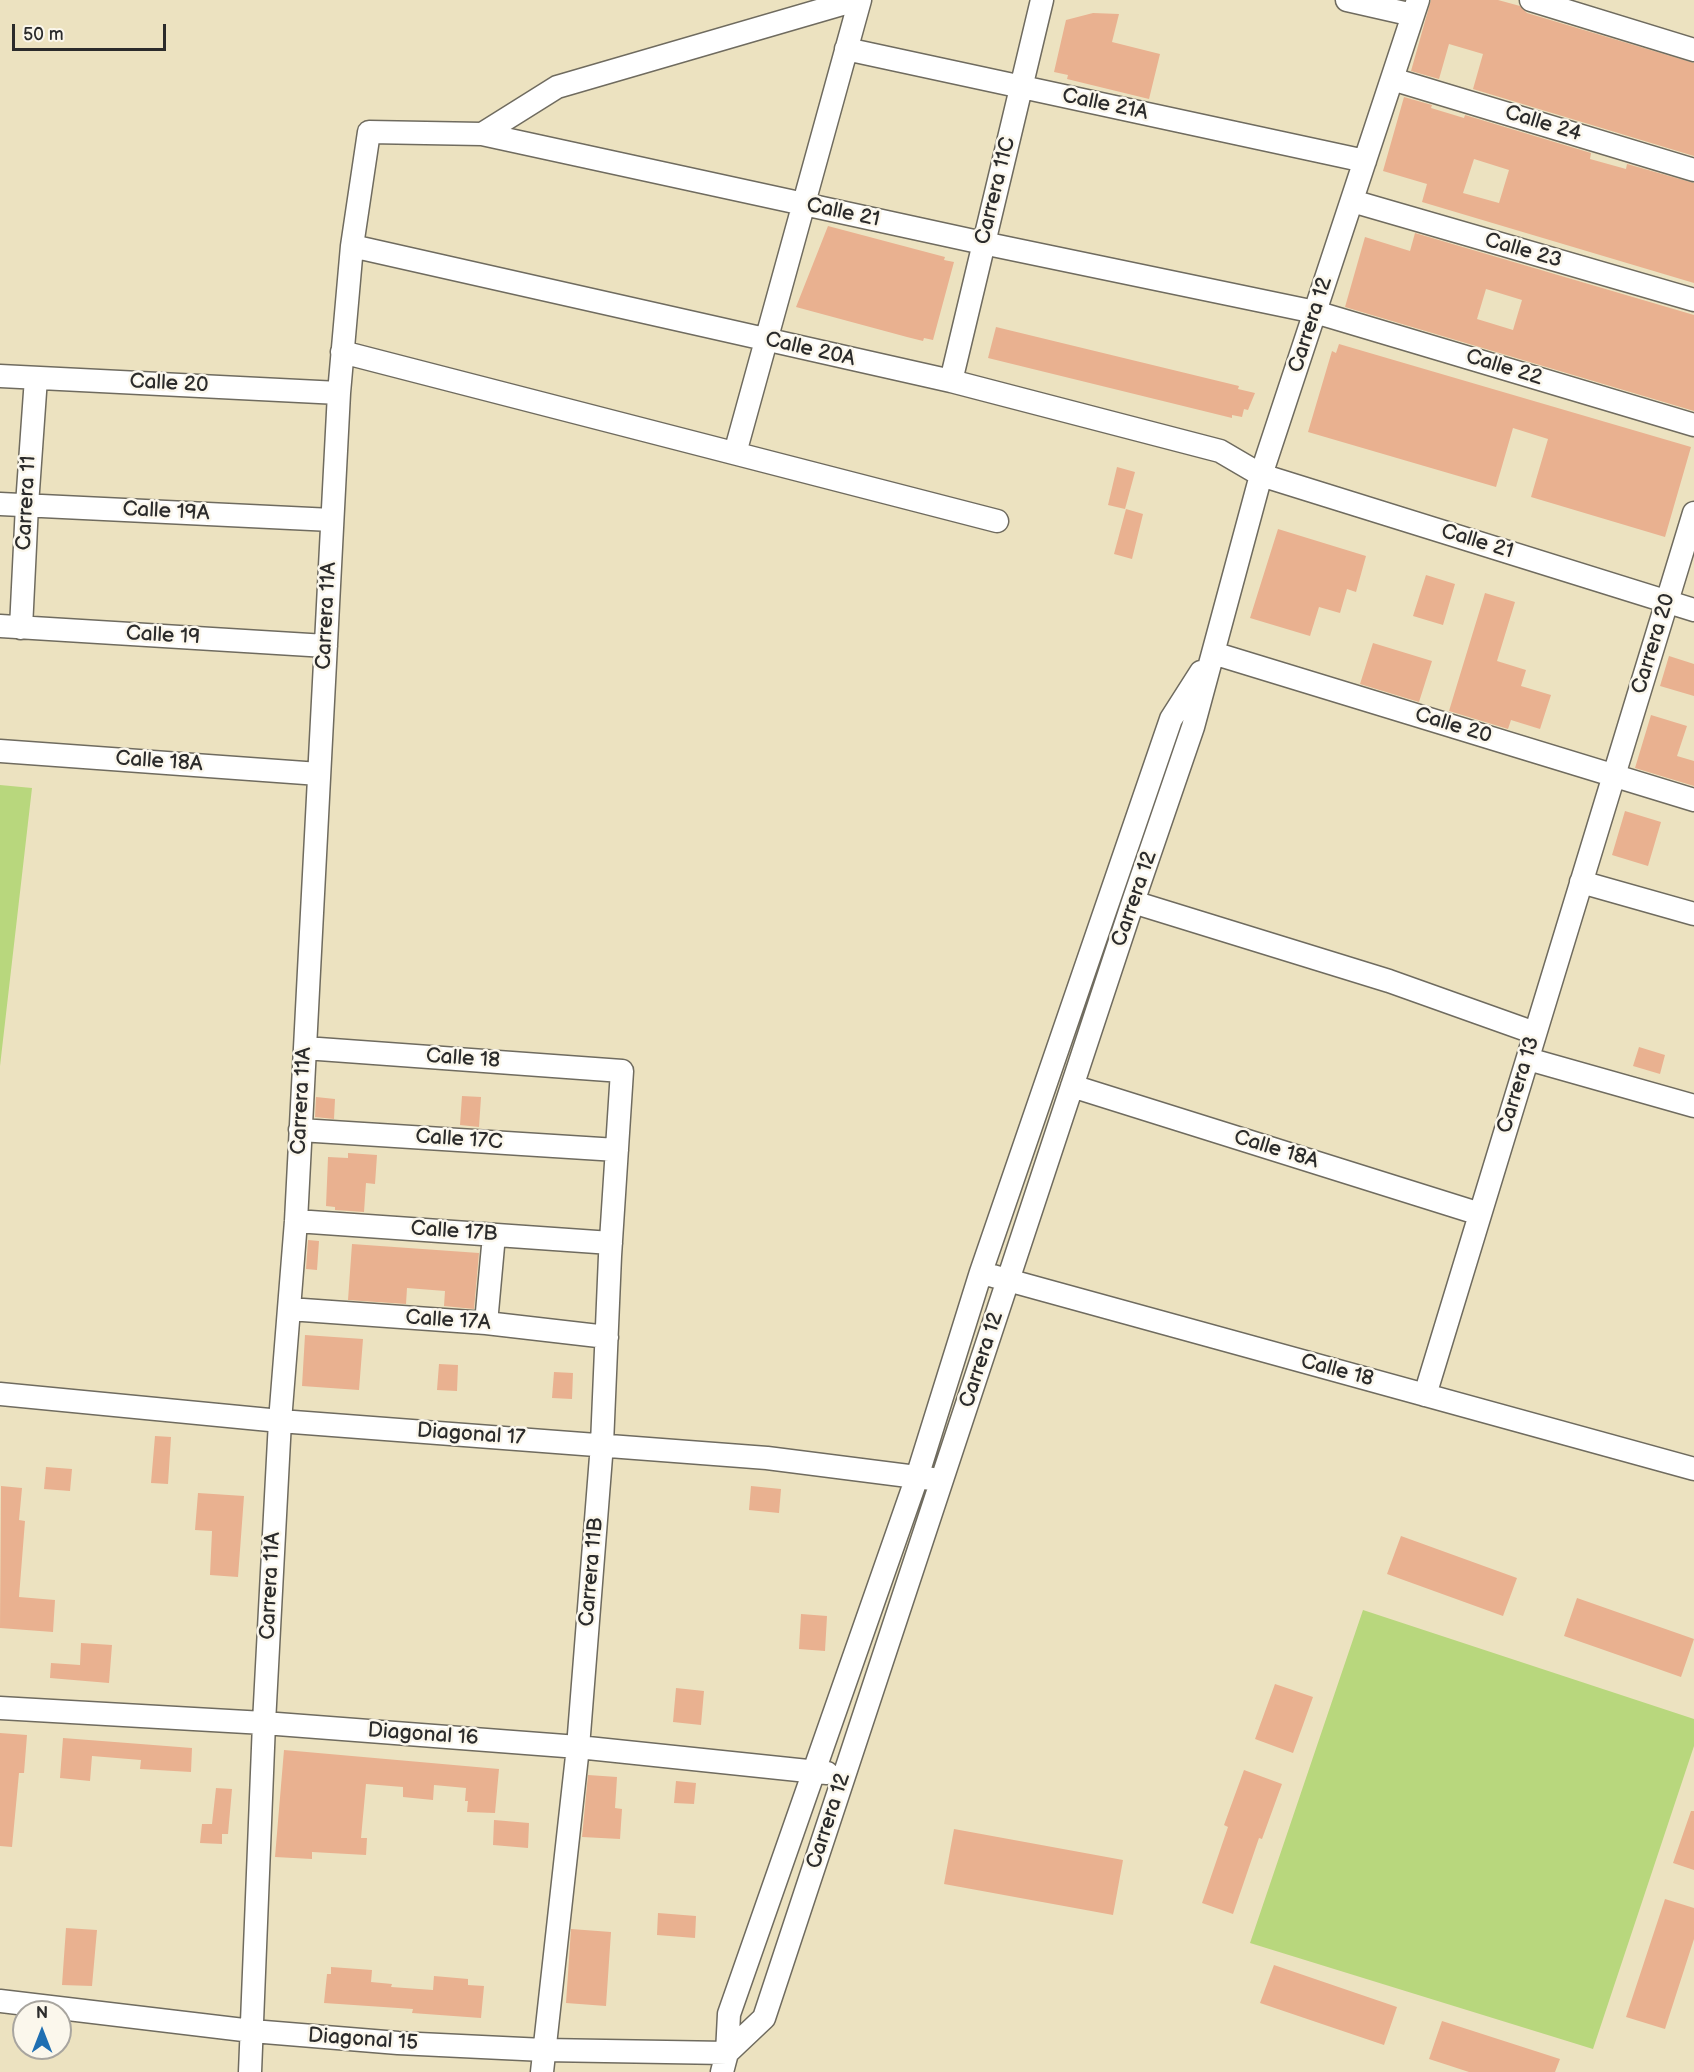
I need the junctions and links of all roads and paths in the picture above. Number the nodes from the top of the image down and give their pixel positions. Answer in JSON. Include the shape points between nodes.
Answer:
{"nodes":[{"id":1,"x":858,"y":0,"type":"edge"},
{"id":2,"x":1042,"y":0,"type":"edge"},
{"id":3,"x":1347,"y":0,"type":"edge"},
{"id":4,"x":1531,"y":0,"type":"edge"},
{"id":5,"x":1416,"y":8,"type":"edge"},
{"id":6,"x":846,"y":49,"type":"junction"},
{"id":7,"x":1694,"y":50,"type":"edge"},
{"id":8,"x":1392,"y":79,"type":"junction"},
{"id":9,"x":1022,"y":87,"type":"junction"},
{"id":10,"x":369,"y":132,"type":"joint"},
{"id":11,"x":482,"y":134,"type":"junction"},
{"id":12,"x":1365,"y":161,"type":"junction"},
{"id":13,"x":1694,"y":170,"type":"edge"},
{"id":14,"x":1352,"y":201,"type":"junction"},
{"id":15,"x":803,"y":204,"type":"junction"},
{"id":16,"x":983,"y":243,"type":"junction"},
{"id":17,"x":352,"y":246,"type":"junction"},
{"id":18,"x":1694,"y":300,"type":"edge"},
{"id":19,"x":1315,"y":312,"type":"junction"},
{"id":20,"x":766,"y":340,"type":"junction"},
{"id":21,"x":342,"y":351,"type":"junction"},
{"id":22,"x":0,"y":376,"type":"edge"},
{"id":23,"x":36,"y":378,"type":"junction"},
{"id":24,"x":951,"y":381,"type":"junction"},
{"id":25,"x":339,"y":393,"type":"junction"},
{"id":26,"x":1694,"y":425,"type":"edge"},
{"id":27,"x":735,"y":453,"type":"junction"},
{"id":28,"x":1261,"y":475,"type":"junction"},
{"id":29,"x":0,"y":504,"type":"edge"},
{"id":30,"x":27,"y":505,"type":"junction"},
{"id":31,"x":1694,"y":513,"type":"edge"},
{"id":32,"x":332,"y":520,"type":"junction"},
{"id":33,"x":997,"y":521,"type":"dead end"},
{"id":34,"x":1667,"y":601,"type":"junction"},
{"id":35,"x":1694,"y":610,"type":"edge"},
{"id":36,"x":10,"y":627,"type":"edge"},
{"id":37,"x":326,"y":646,"type":"junction"},
{"id":38,"x":1213,"y":653,"type":"junction"},
{"id":39,"x":0,"y":751,"type":"edge"},
{"id":40,"x":319,"y":774,"type":"junction"},
{"id":41,"x":1614,"y":776,"type":"junction"},
{"id":42,"x":1694,"y":800,"type":"edge"},
{"id":43,"x":1581,"y":882,"type":"junction"},
{"id":44,"x":1133,"y":902,"type":"junction"},
{"id":45,"x":1694,"y":914,"type":"edge"},
{"id":46,"x":1535,"y":1033,"type":"junction"},
{"id":47,"x":305,"y":1048,"type":"junction"},
{"id":48,"x":1527,"y":1059,"type":"junction"},
{"id":49,"x":622,"y":1071,"type":"joint"},
{"id":50,"x":1072,"y":1086,"type":"junction"},
{"id":51,"x":1694,"y":1106,"type":"edge"},
{"id":52,"x":300,"y":1130,"type":"junction"},
{"id":53,"x":617,"y":1150,"type":"junction"},
{"id":54,"x":1480,"y":1214,"type":"junction"},
{"id":55,"x":296,"y":1221,"type":"junction"},
{"id":56,"x":494,"y":1235,"type":"junction"},
{"id":57,"x":611,"y":1243,"type":"junction"},
{"id":58,"x":981,"y":1272,"type":"junction"},
{"id":59,"x":1008,"y":1281,"type":"junction"},
{"id":60,"x":289,"y":1309,"type":"junction"},
{"id":61,"x":486,"y":1323,"type":"junction"},
{"id":62,"x":607,"y":1336,"type":"junction"},
{"id":63,"x":0,"y":1394,"type":"edge"},
{"id":64,"x":1425,"y":1395,"type":"junction"},
{"id":65,"x":280,"y":1421,"type":"junction"},
{"id":66,"x":602,"y":1444,"type":"junction"},
{"id":67,"x":1694,"y":1469,"type":"edge"},
{"id":68,"x":917,"y":1477,"type":"junction"},
{"id":69,"x":942,"y":1480,"type":"junction"},
{"id":70,"x":0,"y":1708,"type":"edge"},
{"id":71,"x":264,"y":1723,"type":"junction"},
{"id":72,"x":578,"y":1747,"type":"junction"},
{"id":73,"x":813,"y":1771,"type":"junction"},
{"id":74,"x":845,"y":1775,"type":"junction"},
{"id":75,"x":0,"y":2001,"type":"edge"},
{"id":76,"x":252,"y":2031,"type":"junction"},
{"id":77,"x":543,"y":2061,"type":"edge"},
{"id":78,"x":725,"y":2063,"type":"edge"},
{"id":79,"x":250,"y":2072,"type":"edge"}],
"edges":[{"from":1,"to":6,"type":"street"},
{"from":1,"to":11,"type":"street","via":[[557,87]]},
{"from":2,"to":9,"type":"street","name":"Carrera 11C"},
{"from":3,"to":5,"type":"street"},
{"from":4,"to":7,"type":"street"},
{"from":5,"to":8,"type":"street","name":"Carrera 12"},
{"from":6,"to":9,"type":"street","name":"Calle 21A"},
{"from":6,"to":15,"type":"street"},
{"from":8,"to":12,"type":"street","name":"Carrera 12"},
{"from":8,"to":13,"type":"street","name":"Calle 24"},
{"from":9,"to":12,"type":"street","name":"Calle 21A"},
{"from":9,"to":16,"type":"street","name":"Carrera 11C"},
{"from":10,"to":11,"type":"street","name":"Calle 21"},
{"from":10,"to":17,"type":"street","name":"Carrera 11A"},
{"from":11,"to":15,"type":"street","name":"Calle 21"},
{"from":12,"to":14,"type":"street","name":"Carrera 12"},
{"from":14,"to":18,"type":"street","name":"Calle 23"},
{"from":14,"to":19,"type":"street","name":"Carrera 12"},
{"from":15,"to":16,"type":"street","name":"Calle 21"},
{"from":15,"to":20,"type":"street"},
{"from":16,"to":19,"type":"street","name":"Calle 21"},
{"from":16,"to":24,"type":"street","name":"Carrera 11C"},
{"from":17,"to":20,"type":"street","name":"Calle 20A"},
{"from":17,"to":21,"type":"street","name":"Carrera 11A"},
{"from":19,"to":26,"type":"street","name":"Calle 22"},
{"from":19,"to":28,"type":"street","name":"Carrera 12"},
{"from":20,"to":24,"type":"street","name":"Calle 20A"},
{"from":20,"to":27,"type":"street"},
{"from":21,"to":25,"type":"street","name":"Carrera 11A"},
{"from":21,"to":27,"type":"street"},
{"from":22,"to":23,"type":"street","name":"Calle 20"},
{"from":23,"to":25,"type":"street","name":"Calle 20"},
{"from":23,"to":30,"type":"street","name":"Carrera 11"},
{"from":24,"to":28,"type":"street","name":"Calle 20A","via":[[1220,451]]},
{"from":25,"to":32,"type":"street","name":"Carrera 11A"},
{"from":27,"to":33,"type":"street"},
{"from":28,"to":34,"type":"street","name":"Calle 21"},
{"from":28,"to":38,"type":"street","name":"Carrera 12"},
{"from":29,"to":30,"type":"street","name":"Calle 19A"},
{"from":30,"to":32,"type":"street","name":"Calle 19A"},
{"from":30,"to":36,"type":"street","name":"Carrera 11"},
{"from":31,"to":34,"type":"street","name":"Carrera 20"},
{"from":32,"to":37,"type":"street","name":"Carrera 11A"},
{"from":34,"to":35,"type":"street","name":"Calle 21"},
{"from":34,"to":41,"type":"street","name":"Carrera 20"},
{"from":36,"to":37,"type":"street","name":"Calle 19"},
{"from":37,"to":40,"type":"street","name":"Carrera 11A"},
{"from":38,"to":41,"type":"street","name":"Calle 20"},
{"from":38,"to":44,"type":"street","name":"Carrera 12","via":[[1193,727]]},
{"from":38,"to":58,"type":"street","name":"Carrera 12","via":[[1171,719]]},
{"from":39,"to":40,"type":"street","name":"Calle 18A"},
{"from":40,"to":47,"type":"street","name":"Carrera 11A"},
{"from":41,"to":42,"type":"street","name":"Calle 20"},
{"from":41,"to":43,"type":"street","name":"Carrera 13"},
{"from":43,"to":45,"type":"street"},
{"from":43,"to":46,"type":"street","name":"Carrera 13"},
{"from":44,"to":46,"type":"street","via":[[1389,981]]},
{"from":44,"to":50,"type":"street","name":"Carrera 12"},
{"from":46,"to":48,"type":"street","name":"Carrera 13"},
{"from":47,"to":49,"type":"street","name":"Calle 18"},
{"from":47,"to":52,"type":"street","name":"Carrera 11A"},
{"from":48,"to":51,"type":"street"},
{"from":48,"to":54,"type":"street","name":"Carrera 13"},
{"from":49,"to":53,"type":"street","name":"Carrera 11B"},
{"from":50,"to":54,"type":"street","name":"Calle 18A"},
{"from":50,"to":59,"type":"street","name":"Carrera 12"},
{"from":52,"to":53,"type":"street","name":"Calle 17C"},
{"from":52,"to":55,"type":"street","name":"Carrera 11A"},
{"from":53,"to":57,"type":"street","name":"Carrera 11B"},
{"from":54,"to":64,"type":"street","name":"Carrera 13"},
{"from":55,"to":56,"type":"street","name":"Calle 17B"},
{"from":55,"to":60,"type":"street","name":"Carrera 11A"},
{"from":56,"to":57,"type":"street","name":"Calle 17B"},
{"from":56,"to":61,"type":"street"},
{"from":57,"to":62,"type":"street","name":"Carrera 11B"},
{"from":58,"to":59,"type":"street","name":"Calle 18"},
{"from":58,"to":68,"type":"street","name":"Carrera 12"},
{"from":59,"to":64,"type":"street","name":"Calle 18"},
{"from":59,"to":69,"type":"street","name":"Carrera 12"},
{"from":60,"to":61,"type":"street","name":"Calle 17A"},
{"from":60,"to":65,"type":"street","name":"Carrera 11A"},
{"from":61,"to":62,"type":"street","name":"Calle 17A"},
{"from":62,"to":66,"type":"street","name":"Carrera 11B"},
{"from":63,"to":65,"type":"street","name":"Diagonal 17"},
{"from":64,"to":67,"type":"street","name":"Calle 18"},
{"from":65,"to":66,"type":"street","name":"Diagonal 17"},
{"from":65,"to":71,"type":"street","name":"Carrera 11A"},
{"from":66,"to":68,"type":"street","name":"Diagonal 17","via":[[767,1458]]},
{"from":66,"to":72,"type":"street","name":"Carrera 11B"},
{"from":68,"to":69,"type":"street","name":"Diagonal 17"},
{"from":68,"to":73,"type":"street","name":"Carrera 12"},
{"from":69,"to":74,"type":"street","name":"Carrera 12"},
{"from":70,"to":71,"type":"street","name":"Diagonal 16"},
{"from":71,"to":72,"type":"street","name":"Diagonal 16"},
{"from":71,"to":76,"type":"street","name":"Carrera 11A"},
{"from":72,"to":73,"type":"street","name":"Diagonal 16"},
{"from":72,"to":77,"type":"street","name":"Carrera 11B"},
{"from":73,"to":74,"type":"street","name":"Diagonal 16"},
{"from":73,"to":78,"type":"street","name":"Carrera 12","via":[[729,2014]]},
{"from":74,"to":78,"type":"street","name":"Carrera 12","via":[[764,2018]]},
{"from":75,"to":76,"type":"street","name":"Diagonal 15"},
{"from":76,"to":77,"type":"street","name":"Diagonal 15","via":[[398,2043]]},
{"from":76,"to":79,"type":"street","name":"Carrera 11A"},
{"from":77,"to":78,"type":"street","name":"Diagonal 15"}]}
